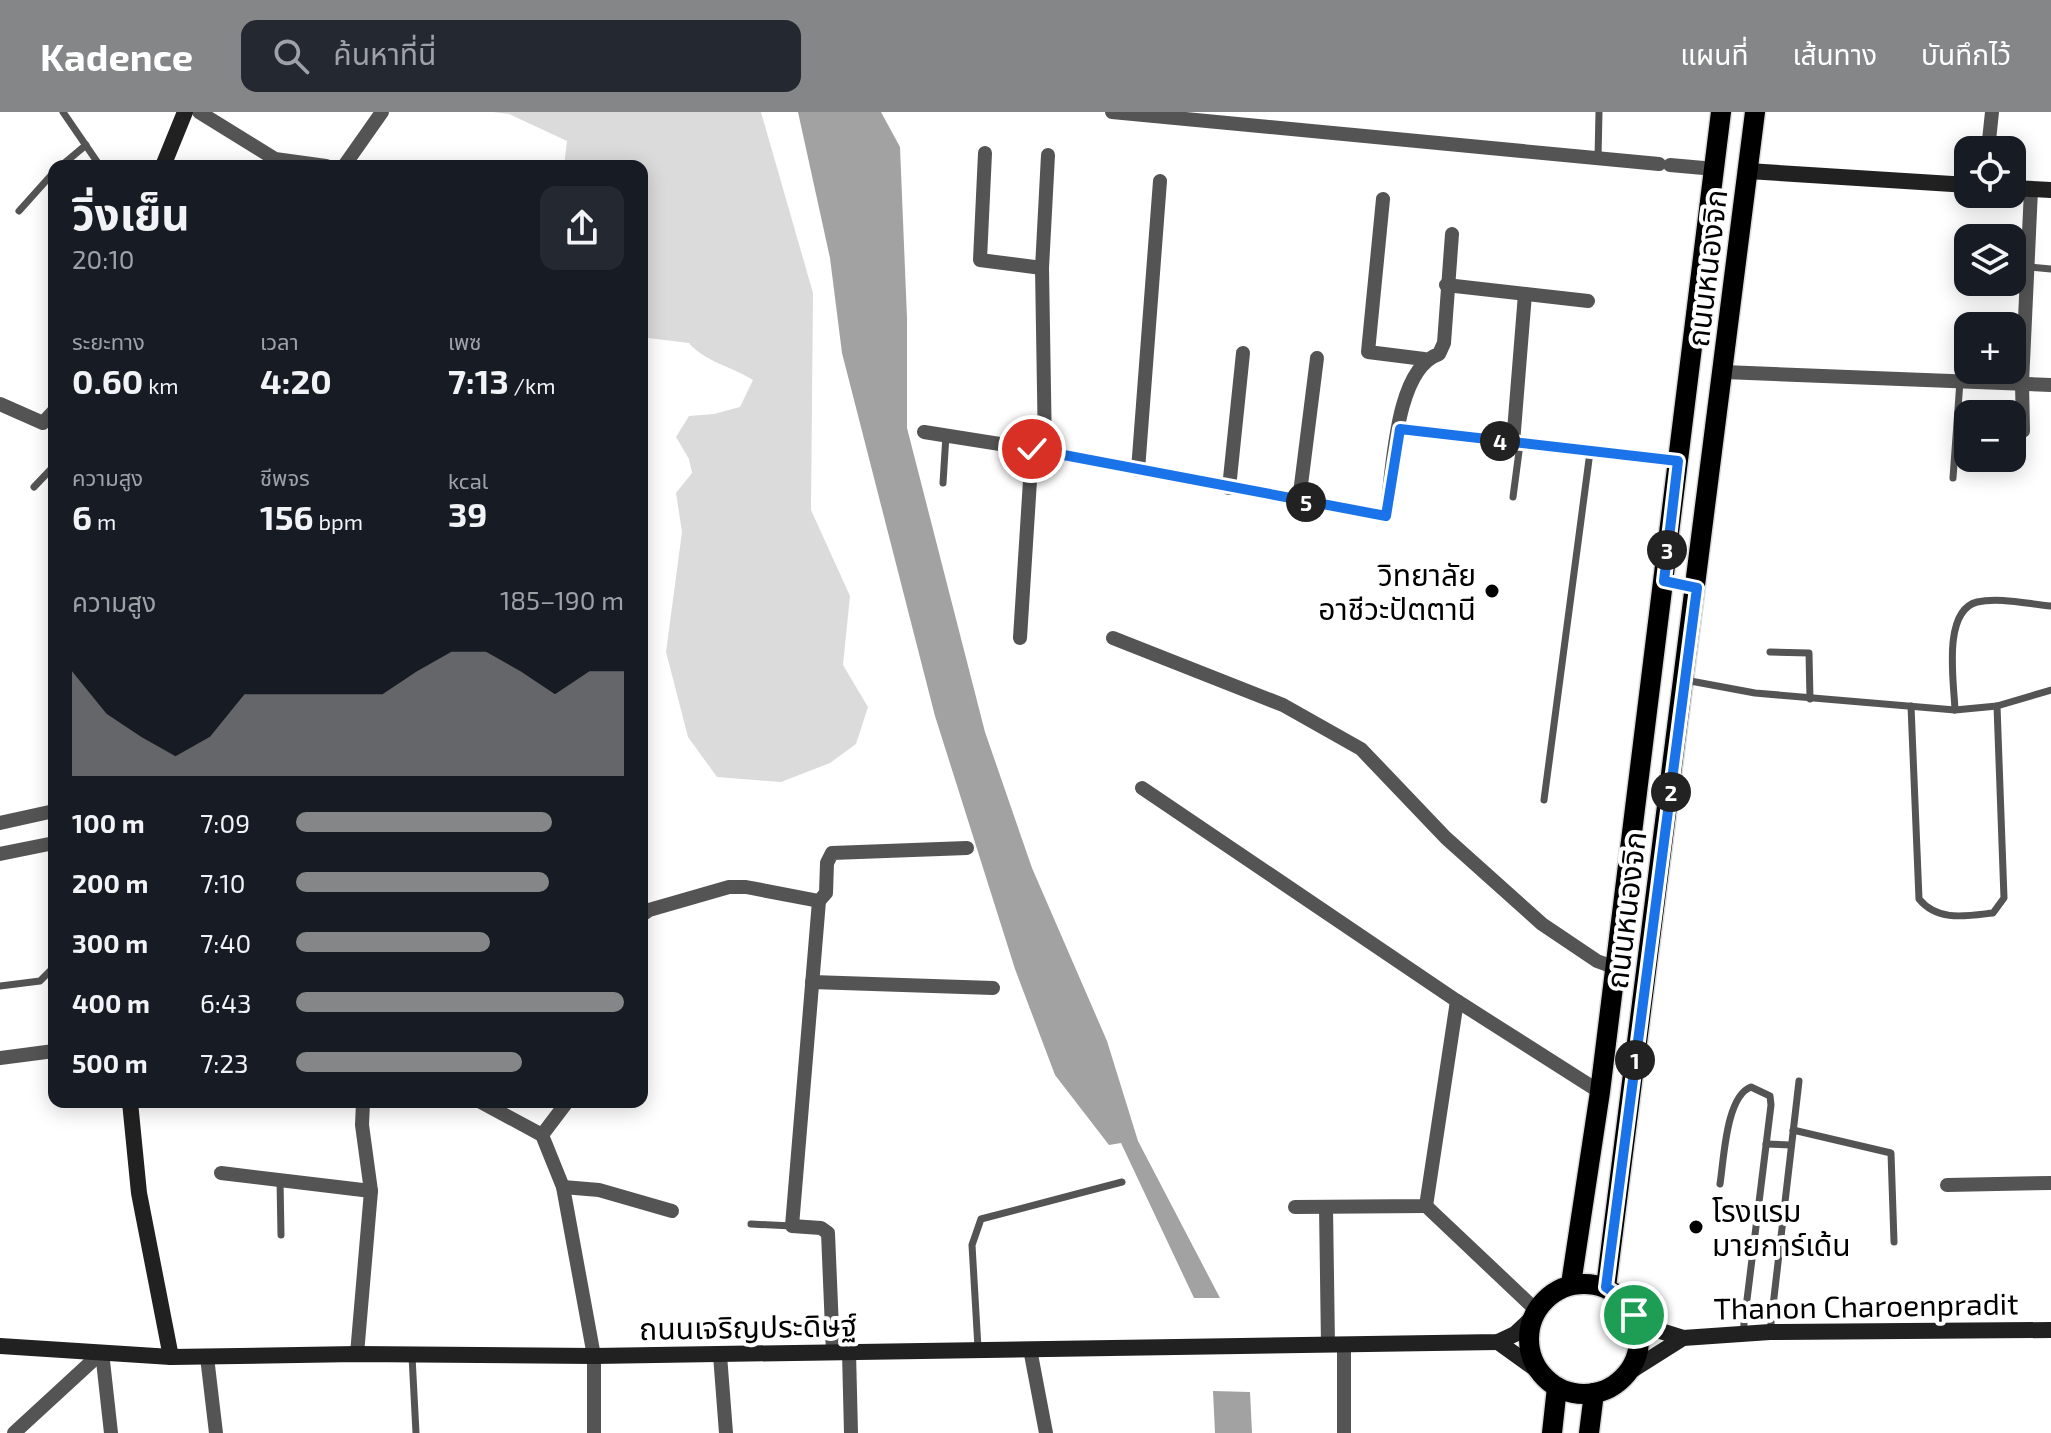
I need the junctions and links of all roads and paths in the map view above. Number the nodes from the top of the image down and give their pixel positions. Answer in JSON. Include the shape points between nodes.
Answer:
{"nodes":[{"id":1,"x":63,"y":112,"type":"edge"},
{"id":2,"x":185,"y":112,"type":"edge"},
{"id":3,"x":199,"y":112,"type":"edge"},
{"id":4,"x":382,"y":112,"type":"edge"},
{"id":5,"x":1112,"y":112,"type":"edge"},
{"id":6,"x":1599,"y":112,"type":"edge"},
{"id":7,"x":1721,"y":112,"type":"edge"},
{"id":8,"x":1755,"y":112,"type":"edge"},
{"id":9,"x":1992,"y":112,"type":"edge"},
{"id":10,"x":1989,"y":136,"type":"edge"},
{"id":11,"x":86,"y":145,"type":"junction"},
{"id":12,"x":985,"y":153,"type":"dead end"},
{"id":13,"x":1048,"y":155,"type":"dead end"},
{"id":14,"x":1598,"y":158,"type":"junction"},
{"id":15,"x":68,"y":160,"type":"edge"},
{"id":16,"x":96,"y":160,"type":"edge"},
{"id":17,"x":165,"y":160,"type":"edge"},
{"id":18,"x":282,"y":160,"type":"edge"},
{"id":19,"x":348,"y":160,"type":"edge"},
{"id":20,"x":1715,"y":169,"type":"junction"},
{"id":21,"x":1748,"y":171,"type":"junction"},
{"id":22,"x":48,"y":179,"type":"edge"},
{"id":23,"x":1160,"y":181,"type":"dead end"},
{"id":24,"x":1954,"y":184,"type":"edge"},
{"id":25,"x":2026,"y":189,"type":"edge"},
{"id":26,"x":2031,"y":190,"type":"junction"},
{"id":27,"x":2051,"y":190,"type":"edge"},
{"id":28,"x":1383,"y":199,"type":"dead end"},
{"id":29,"x":19,"y":211,"type":"dead end"},
{"id":30,"x":1452,"y":234,"type":"dead end"},
{"id":31,"x":2028,"y":267,"type":"junction"},
{"id":32,"x":1042,"y":268,"type":"junction"},
{"id":33,"x":2051,"y":269,"type":"edge"},
{"id":34,"x":1446,"y":285,"type":"junction"},
{"id":35,"x":1525,"y":294,"type":"junction"},
{"id":36,"x":1588,"y":301,"type":"dead end"},
{"id":37,"x":2026,"y":312,"type":"edge"},
{"id":38,"x":1243,"y":353,"type":"dead end"},
{"id":39,"x":1317,"y":358,"type":"dead end"},
{"id":40,"x":1424,"y":359,"type":"junction"},
{"id":41,"x":1724,"y":372,"type":"junction"},
{"id":42,"x":1954,"y":381,"type":"edge"},
{"id":43,"x":2026,"y":383,"type":"edge"},
{"id":44,"x":1960,"y":384,"type":"edge"},
{"id":45,"x":2051,"y":385,"type":"edge"},
{"id":46,"x":0,"y":404,"type":"edge"},
{"id":47,"x":48,"y":418,"type":"edge"},
{"id":48,"x":1400,"y":429,"type":"junction"},
{"id":49,"x":924,"y":432,"type":"dead end"},
{"id":50,"x":946,"y":435,"type":"junction"},
{"id":51,"x":1517,"y":443,"type":"junction"},
{"id":52,"x":1039,"y":450,"type":"junction"},
{"id":53,"x":1590,"y":452,"type":"junction"},
{"id":54,"x":1678,"y":461,"type":"junction"},
{"id":55,"x":1138,"y":470,"type":"junction"},
{"id":56,"x":48,"y":472,"type":"edge"},
{"id":57,"x":1953,"y":478,"type":"dead end"},
{"id":58,"x":943,"y":483,"type":"dead end"},
{"id":59,"x":34,"y":487,"type":"dead end"},
{"id":60,"x":1229,"y":488,"type":"junction"},
{"id":61,"x":1513,"y":497,"type":"dead end"},
{"id":62,"x":1299,"y":501,"type":"junction"},
{"id":63,"x":1664,"y":581,"type":"junction"},
{"id":64,"x":1697,"y":588,"type":"junction"},
{"id":65,"x":2051,"y":606,"type":"edge"},
{"id":66,"x":1020,"y":638,"type":"dead end"},
{"id":67,"x":1113,"y":638,"type":"dead end"},
{"id":68,"x":1770,"y":652,"type":"dead end"},
{"id":69,"x":1685,"y":680,"type":"junction"},
{"id":70,"x":2051,"y":690,"type":"edge"},
{"id":71,"x":1810,"y":699,"type":"junction"},
{"id":72,"x":1911,"y":706,"type":"junction"},
{"id":73,"x":1997,"y":706,"type":"junction"},
{"id":74,"x":1955,"y":710,"type":"junction"},
{"id":75,"x":1142,"y":788,"type":"dead end"},
{"id":76,"x":1544,"y":800,"type":"dead end"},
{"id":77,"x":48,"y":812,"type":"edge"},
{"id":78,"x":0,"y":823,"type":"edge"},
{"id":79,"x":48,"y":844,"type":"edge"},
{"id":80,"x":967,"y":848,"type":"dead end"},
{"id":81,"x":0,"y":854,"type":"edge"},
{"id":82,"x":819,"y":901,"type":"junction"},
{"id":83,"x":648,"y":913,"type":"edge"},
{"id":84,"x":1616,"y":968,"type":"junction"},
{"id":85,"x":48,"y":973,"type":"edge"},
{"id":86,"x":812,"y":982,"type":"junction"},
{"id":87,"x":0,"y":986,"type":"edge"},
{"id":88,"x":993,"y":988,"type":"dead end"},
{"id":89,"x":1457,"y":1001,"type":"junction"},
{"id":90,"x":48,"y":1052,"type":"edge"},
{"id":91,"x":0,"y":1058,"type":"edge"},
{"id":92,"x":1799,"y":1081,"type":"dead end"},
{"id":93,"x":1600,"y":1092,"type":"junction"},
{"id":94,"x":131,"y":1108,"type":"edge"},
{"id":95,"x":363,"y":1108,"type":"edge"},
{"id":96,"x":504,"y":1108,"type":"edge"},
{"id":97,"x":562,"y":1108,"type":"edge"},
{"id":98,"x":1793,"y":1130,"type":"junction"},
{"id":99,"x":542,"y":1135,"type":"junction"},
{"id":100,"x":1766,"y":1144,"type":"junction"},
{"id":101,"x":1791,"y":1145,"type":"junction"},
{"id":102,"x":221,"y":1173,"type":"dead end"},
{"id":103,"x":280,"y":1180,"type":"junction"},
{"id":104,"x":1122,"y":1182,"type":"dead end"},
{"id":105,"x":2051,"y":1183,"type":"edge"},
{"id":106,"x":1720,"y":1184,"type":"dead end"},
{"id":107,"x":1947,"y":1185,"type":"dead end"},
{"id":108,"x":563,"y":1187,"type":"junction"},
{"id":109,"x":371,"y":1191,"type":"junction"},
{"id":110,"x":1426,"y":1206,"type":"junction"},
{"id":111,"x":1295,"y":1207,"type":"dead end"},
{"id":112,"x":1326,"y":1207,"type":"junction"},
{"id":113,"x":672,"y":1211,"type":"dead end"},
{"id":114,"x":751,"y":1224,"type":"dead end"},
{"id":115,"x":792,"y":1226,"type":"junction"},
{"id":116,"x":281,"y":1235,"type":"dead end"},
{"id":117,"x":1894,"y":1242,"type":"dead end"},
{"id":118,"x":1571,"y":1284,"type":"junction"},
{"id":119,"x":1606,"y":1287,"type":"junction"},
{"id":120,"x":1534,"y":1314,"type":"junction"},
{"id":121,"x":1634,"y":1315,"type":"junction"},
{"id":122,"x":2051,"y":1330,"type":"edge"},
{"id":123,"x":1770,"y":1332,"type":"junction"},
{"id":124,"x":1743,"y":1334,"type":"junction"},
{"id":125,"x":1683,"y":1338,"type":"junction"},
{"id":126,"x":1498,"y":1342,"type":"junction"},
{"id":127,"x":1336,"y":1344,"type":"junction"},
{"id":128,"x":0,"y":1346,"type":"edge"},
{"id":129,"x":1030,"y":1349,"type":"junction"},
{"id":130,"x":978,"y":1350,"type":"junction"},
{"id":131,"x":102,"y":1352,"type":"junction"},
{"id":132,"x":841,"y":1352,"type":"junction"},
{"id":133,"x":357,"y":1354,"type":"junction"},
{"id":134,"x":720,"y":1355,"type":"junction"},
{"id":135,"x":412,"y":1356,"type":"junction"},
{"id":136,"x":594,"y":1356,"type":"junction"},
{"id":137,"x":171,"y":1357,"type":"junction"},
{"id":138,"x":207,"y":1357,"type":"junction"},
{"id":139,"x":1537,"y":1370,"type":"junction"},
{"id":140,"x":1626,"y":1374,"type":"junction"},
{"id":141,"x":1557,"y":1387,"type":"junction"},
{"id":142,"x":1594,"y":1393,"type":"junction"},
{"id":143,"x":14,"y":1433,"type":"edge"},
{"id":144,"x":111,"y":1433,"type":"edge"},
{"id":145,"x":216,"y":1433,"type":"edge"},
{"id":146,"x":416,"y":1433,"type":"edge"},
{"id":147,"x":594,"y":1433,"type":"edge"},
{"id":148,"x":726,"y":1433,"type":"edge"},
{"id":149,"x":851,"y":1433,"type":"edge"},
{"id":150,"x":1046,"y":1433,"type":"edge"},
{"id":151,"x":1344,"y":1433,"type":"edge"},
{"id":152,"x":1552,"y":1433,"type":"edge"},
{"id":153,"x":1589,"y":1433,"type":"edge"}],
"edges":[{"from":1,"to":11,"type":"lane"},
{"from":2,"to":17,"type":"main road"},
{"from":3,"to":18,"type":"street"},
{"from":4,"to":19,"type":"street"},
{"from":5,"to":14,"type":"street"},
{"from":6,"to":14,"type":"lane"},
{"from":7,"to":20,"type":"main road","name":"ถนนหนองจิก"},
{"from":8,"to":21,"type":"main road","name":"ถนนหนองจิก"},
{"from":9,"to":10,"type":"street"},
{"from":11,"to":15,"type":"lane"},
{"from":11,"to":16,"type":"lane"},
{"from":12,"to":32,"type":"street","via":[[980,260]]},
{"from":13,"to":32,"type":"street"},
{"from":14,"to":20,"type":"street"},
{"from":20,"to":21,"type":"main road"},
{"from":20,"to":54,"type":"main road","name":"ถนนหนองจิก"},
{"from":21,"to":24,"type":"main road"},
{"from":21,"to":41,"type":"main road","name":"ถนนหนองจิก"},
{"from":22,"to":29,"type":"lane"},
{"from":23,"to":55,"type":"street"},
{"from":25,"to":26,"type":"main road"},
{"from":26,"to":27,"type":"main road"},
{"from":26,"to":31,"type":"street"},
{"from":28,"to":40,"type":"street","via":[[1368,352]]},
{"from":30,"to":34,"type":"street"},
{"from":31,"to":33,"type":"lane"},
{"from":31,"to":37,"type":"street"},
{"from":32,"to":52,"type":"street"},
{"from":34,"to":35,"type":"street"},
{"from":34,"to":40,"type":"street","via":[[1444,343],[1439,354]]},
{"from":35,"to":36,"type":"street"},
{"from":35,"to":51,"type":"street"},
{"from":38,"to":60,"type":"street"},
{"from":39,"to":62,"type":"street"},
{"from":40,"to":48,"type":"street","via":[[1407,387]]},
{"from":41,"to":42,"type":"street"},
{"from":41,"to":64,"type":"main road","name":"ถนนหนองจิก"},
{"from":43,"to":45,"type":"street"},
{"from":44,"to":57,"type":"lane"},
{"from":46,"to":47,"type":"street","via":[[43,423]]},
{"from":48,"to":51,"type":"street"},
{"from":48,"to":62,"type":"street","via":[[1386,516]]},
{"from":49,"to":50,"type":"street"},
{"from":50,"to":52,"type":"street"},
{"from":50,"to":58,"type":"lane"},
{"from":51,"to":53,"type":"street"},
{"from":51,"to":61,"type":"lane"},
{"from":52,"to":55,"type":"street"},
{"from":52,"to":66,"type":"street"},
{"from":53,"to":54,"type":"street"},
{"from":53,"to":76,"type":"lane"},
{"from":54,"to":63,"type":"main road","name":"ถนนหนองจิก"},
{"from":55,"to":60,"type":"street"},
{"from":56,"to":59,"type":"lane"},
{"from":60,"to":62,"type":"street"},
{"from":63,"to":64,"type":"main road"},
{"from":63,"to":84,"type":"main road","name":"ถนนหนองจิก"},
{"from":64,"to":69,"type":"main road","name":"ถนนหนองจิก"},
{"from":65,"to":74,"type":"lane","via":[[1988,601],[1973,603],[1962,612],[1952,642]]},
{"from":67,"to":84,"type":"street","via":[[1283,705],[1361,749],[1446,838],[1542,924]]},
{"from":68,"to":71,"type":"lane","via":[[1809,653]]},
{"from":69,"to":71,"type":"lane"},
{"from":69,"to":119,"type":"main road","name":"ถนนหนองจิก"},
{"from":70,"to":73,"type":"lane"},
{"from":71,"to":72,"type":"lane"},
{"from":72,"to":73,"type":"lane","via":[[1919,899],[1928,909],[1953,917],[1993,913],[2004,898]]},
{"from":72,"to":74,"type":"lane"},
{"from":73,"to":74,"type":"lane"},
{"from":75,"to":89,"type":"street"},
{"from":77,"to":78,"type":"street"},
{"from":79,"to":81,"type":"street"},
{"from":80,"to":82,"type":"street","via":[[832,853],[826,893]]},
{"from":82,"to":83,"type":"street","via":[[729,887]]},
{"from":82,"to":86,"type":"street"},
{"from":84,"to":93,"type":"main road","name":"ถนนหนองจิก"},
{"from":85,"to":87,"type":"lane","via":[[40,981]]},
{"from":86,"to":88,"type":"street"},
{"from":86,"to":115,"type":"street"},
{"from":89,"to":93,"type":"street"},
{"from":89,"to":110,"type":"street"},
{"from":90,"to":91,"type":"street"},
{"from":92,"to":98,"type":"lane"},
{"from":93,"to":118,"type":"main road","name":"ถนนหนองจิก"},
{"from":94,"to":137,"type":"main road","via":[[139,1193]]},
{"from":95,"to":109,"type":"street"},
{"from":96,"to":99,"type":"street"},
{"from":97,"to":99,"type":"street"},
{"from":98,"to":101,"type":"lane"},
{"from":98,"to":117,"type":"lane","via":[[1891,1153]]},
{"from":99,"to":108,"type":"street"},
{"from":100,"to":101,"type":"lane"},
{"from":100,"to":106,"type":"lane","via":[[1770,1096],[1751,1087],[1734,1104]]},
{"from":100,"to":124,"type":"lane"},
{"from":101,"to":123,"type":"lane"},
{"from":102,"to":103,"type":"street"},
{"from":103,"to":109,"type":"street"},
{"from":103,"to":116,"type":"lane"},
{"from":104,"to":130,"type":"lane","via":[[981,1219],[972,1245]]},
{"from":105,"to":107,"type":"street"},
{"from":108,"to":113,"type":"street","via":[[599,1190]]},
{"from":108,"to":136,"type":"street"},
{"from":109,"to":133,"type":"street"},
{"from":110,"to":112,"type":"street"},
{"from":110,"to":120,"type":"street"},
{"from":111,"to":112,"type":"street"},
{"from":112,"to":127,"type":"street"},
{"from":114,"to":115,"type":"lane"},
{"from":115,"to":132,"type":"street","via":[[828,1233]]},
{"from":118,"to":119,"type":"main road"},
{"from":118,"to":120,"type":"main road","via":[[1554,1291]]},
{"from":119,"to":121,"type":"main road"},
{"from":120,"to":126,"type":"main road","via":[[1515,1334]]},
{"from":120,"to":139,"type":"main road","via":[[1528,1336]]},
{"from":121,"to":125,"type":"main road","via":[[1651,1328]]},
{"from":121,"to":140,"type":"main road","via":[[1639,1349]]},
{"from":122,"to":123,"type":"main road","name":"Thanon Charoenpradit"},
{"from":123,"to":124,"type":"main road","name":"Thanon Charoenpradit"},
{"from":124,"to":125,"type":"main road","name":"Thanon Charoenpradit"},
{"from":125,"to":140,"type":"main road"},
{"from":126,"to":127,"type":"main road","name":"ถนนเจริญประดิษฐ์"},
{"from":126,"to":139,"type":"main road"},
{"from":127,"to":129,"type":"main road","name":"ถนนเจริญประดิษฐ์"},
{"from":127,"to":151,"type":"street"},
{"from":128,"to":131,"type":"main road","name":"ถนนเจริญประดิษฐ์"},
{"from":129,"to":130,"type":"main road","name":"ถนนเจริญประดิษฐ์"},
{"from":129,"to":150,"type":"street"},
{"from":130,"to":132,"type":"main road","name":"ถนนเจริญประดิษฐ์"},
{"from":131,"to":137,"type":"main road","name":"ถนนเจริญประดิษฐ์"},
{"from":131,"to":143,"type":"street"},
{"from":131,"to":144,"type":"street"},
{"from":132,"to":134,"type":"main road","name":"ถนนเจริญประดิษฐ์"},
{"from":132,"to":149,"type":"street"},
{"from":133,"to":135,"type":"main road","name":"ถนนเจริญประดิษฐ์"},
{"from":133,"to":138,"type":"main road","name":"ถนนเจริญประดิษฐ์"},
{"from":134,"to":136,"type":"main road","name":"ถนนเจริญประดิษฐ์"},
{"from":134,"to":148,"type":"street"},
{"from":135,"to":136,"type":"main road","name":"ถนนเจริญประดิษฐ์"},
{"from":135,"to":146,"type":"lane"},
{"from":136,"to":147,"type":"street"},
{"from":137,"to":138,"type":"main road","name":"ถนนเจริญประดิษฐ์"},
{"from":138,"to":145,"type":"street"},
{"from":139,"to":141,"type":"main road"},
{"from":140,"to":142,"type":"main road"},
{"from":141,"to":142,"type":"main road"},
{"from":141,"to":152,"type":"main road"},
{"from":142,"to":153,"type":"main road"}]}
